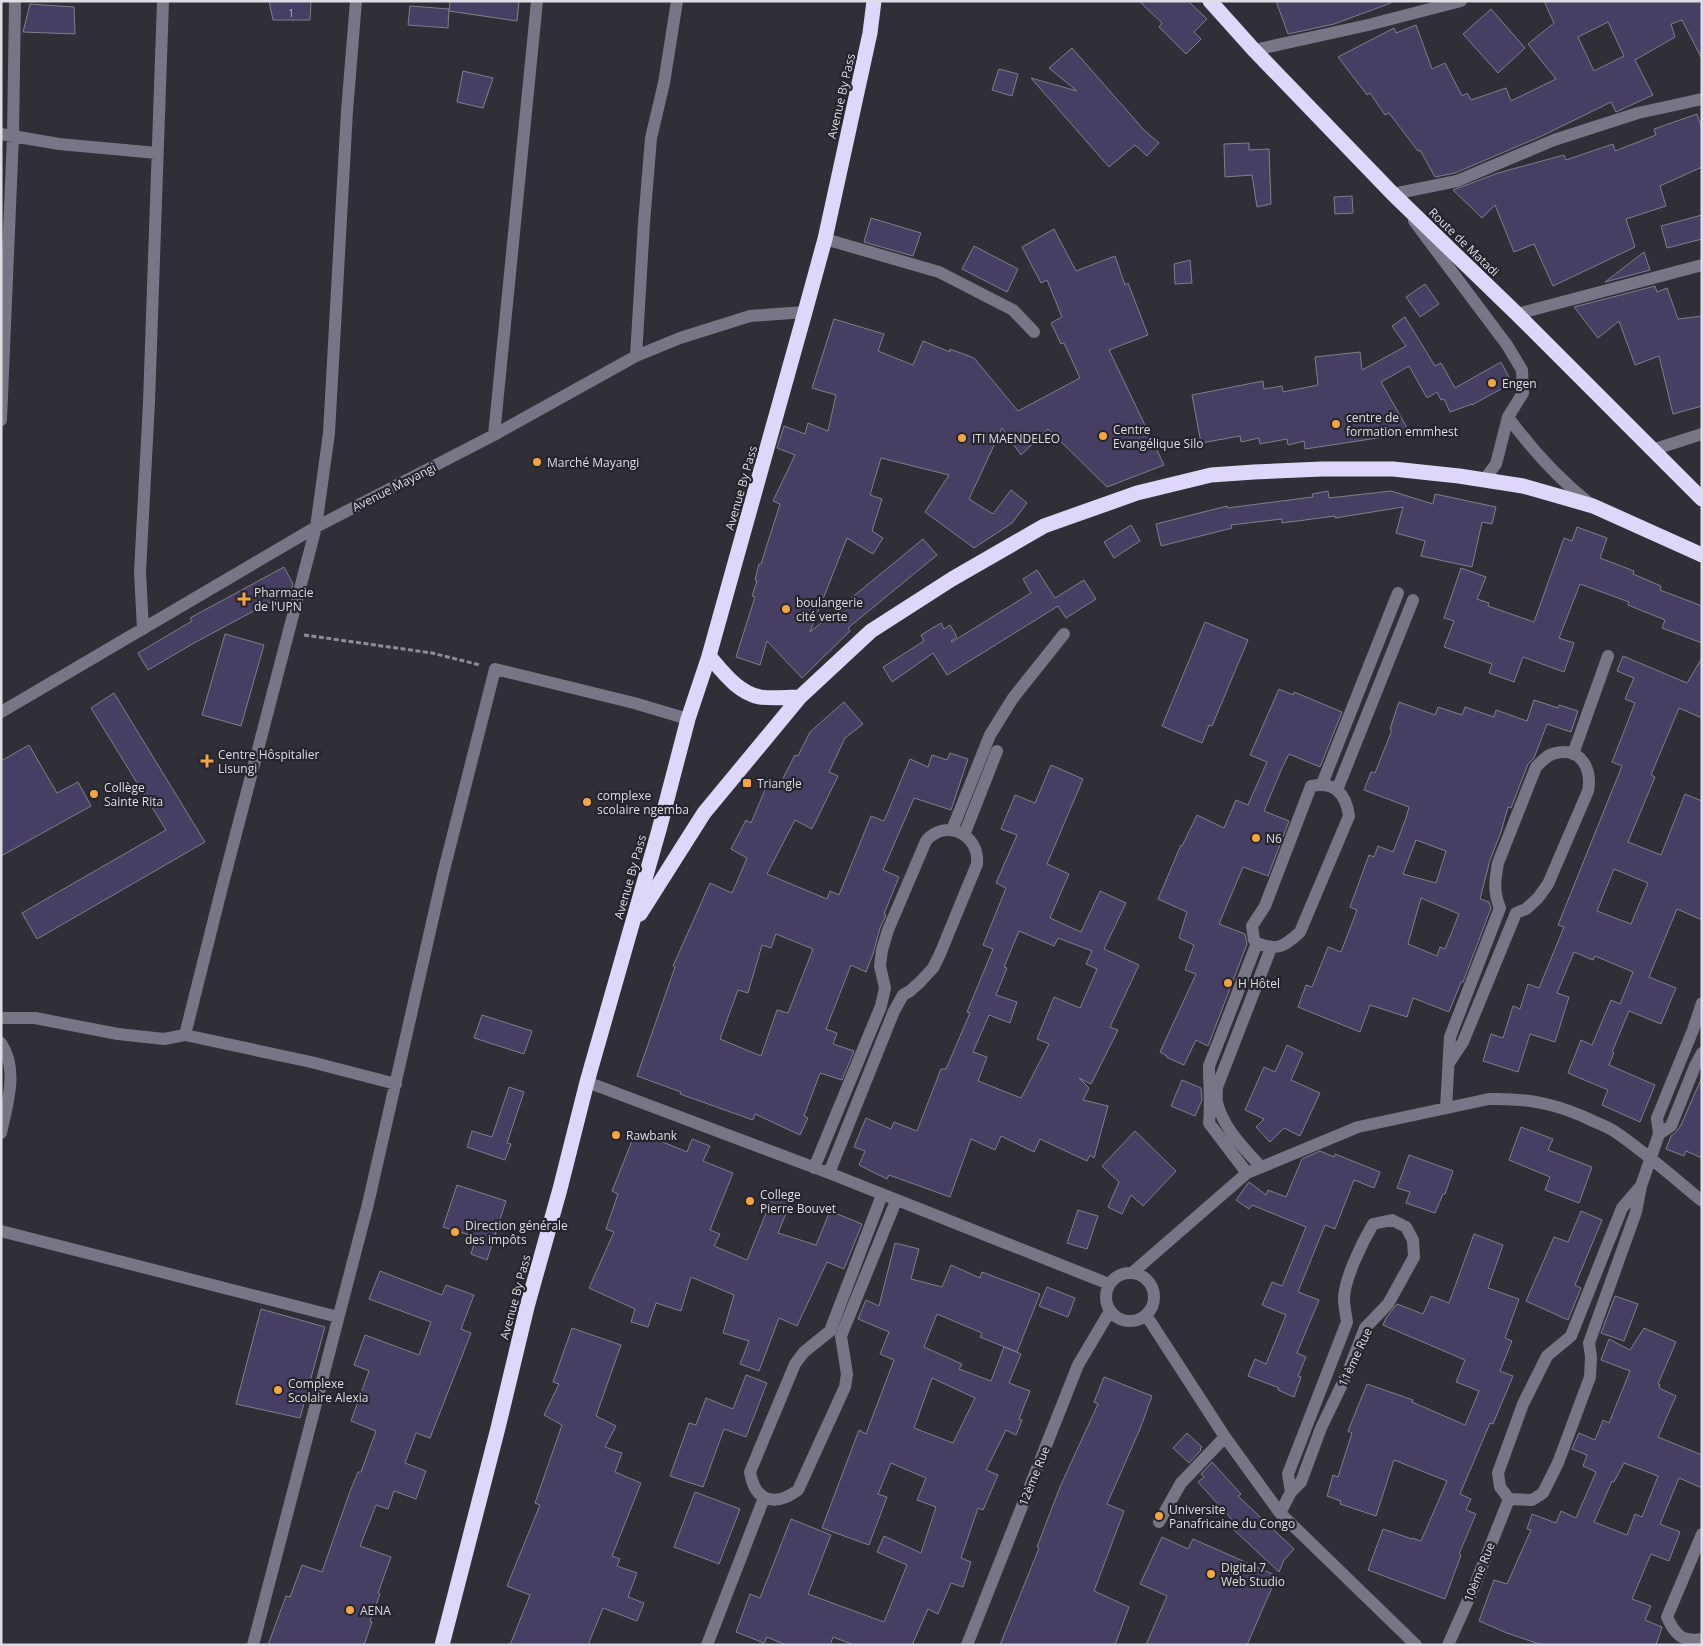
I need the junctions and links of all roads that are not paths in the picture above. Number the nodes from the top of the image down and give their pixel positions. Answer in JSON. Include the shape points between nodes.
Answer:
{"nodes":[{"id":1,"x":15,"y":1,"type":"edge"},
{"id":2,"x":163,"y":1,"type":"edge"},
{"id":3,"x":356,"y":1,"type":"edge"},
{"id":4,"x":537,"y":1,"type":"edge"},
{"id":5,"x":677,"y":1,"type":"edge"},
{"id":6,"x":874,"y":1,"type":"edge"},
{"id":7,"x":1210,"y":1,"type":"edge"},
{"id":8,"x":1461,"y":1,"type":"edge"},
{"id":9,"x":1254,"y":50,"type":"junction"},
{"id":10,"x":1702,"y":99,"type":"edge"},
{"id":11,"x":7,"y":135,"type":"edge"},
{"id":12,"x":157,"y":153,"type":"junction"},
{"id":13,"x":1393,"y":194,"type":"junction"},
{"id":14,"x":825,"y":239,"type":"junction"},
{"id":15,"x":1702,"y":265,"type":"edge"},
{"id":16,"x":806,"y":312,"type":"junction"},
{"id":17,"x":1516,"y":314,"type":"junction"},
{"id":18,"x":1034,"y":332,"type":"dead end"},
{"id":19,"x":636,"y":356,"type":"junction"},
{"id":20,"x":1508,"y":417,"type":"junction"},
{"id":21,"x":1,"y":420,"type":"edge"},
{"id":22,"x":1702,"y":434,"type":"edge"},
{"id":23,"x":494,"y":435,"type":"junction"},
{"id":24,"x":1652,"y":450,"type":"junction"},
{"id":25,"x":1484,"y":480,"type":"junction"},
{"id":26,"x":1702,"y":498,"type":"edge"},
{"id":27,"x":1593,"y":506,"type":"junction"},
{"id":28,"x":316,"y":527,"type":"junction"},
{"id":29,"x":1702,"y":555,"type":"edge"},
{"id":30,"x":1398,"y":593,"type":"dead end"},
{"id":31,"x":1413,"y":600,"type":"dead end"},
{"id":32,"x":142,"y":629,"type":"junction"},
{"id":33,"x":1064,"y":634,"type":"dead end"},
{"id":34,"x":709,"y":656,"type":"junction"},
{"id":35,"x":1608,"y":656,"type":"dead end"},
{"id":36,"x":800,"y":697,"type":"junction"},
{"id":37,"x":1,"y":712,"type":"edge"},
{"id":38,"x":688,"y":719,"type":"junction"},
{"id":39,"x":997,"y":751,"type":"dead end"},
{"id":40,"x":1573,"y":754,"type":"junction"},
{"id":41,"x":1322,"y":784,"type":"junction"},
{"id":42,"x":1337,"y":790,"type":"junction"},
{"id":43,"x":958,"y":833,"type":"junction"},
{"id":44,"x":1500,"y":908,"type":"junction"},
{"id":45,"x":1516,"y":914,"type":"junction"},
{"id":46,"x":632,"y":928,"type":"junction"},
{"id":47,"x":1257,"y":943,"type":"junction"},
{"id":48,"x":1271,"y":948,"type":"junction"},
{"id":49,"x":885,"y":988,"type":"junction"},
{"id":50,"x":903,"y":995,"type":"junction"},
{"id":51,"x":1702,"y":1003,"type":"edge"},
{"id":52,"x":1,"y":1018,"type":"edge"},
{"id":53,"x":185,"y":1035,"type":"junction"},
{"id":54,"x":1,"y":1043,"type":"edge"},
{"id":55,"x":1702,"y":1053,"type":"edge"},
{"id":56,"x":1449,"y":1063,"type":"junction"},
{"id":57,"x":587,"y":1082,"type":"junction"},
{"id":58,"x":396,"y":1084,"type":"junction"},
{"id":59,"x":1446,"y":1108,"type":"junction"},
{"id":60,"x":1,"y":1133,"type":"edge"},
{"id":61,"x":1659,"y":1134,"type":"junction"},
{"id":62,"x":1651,"y":1160,"type":"junction"},
{"id":63,"x":1261,"y":1167,"type":"junction"},
{"id":64,"x":814,"y":1168,"type":"junction"},
{"id":65,"x":830,"y":1173,"type":"junction"},
{"id":66,"x":1247,"y":1173,"type":"junction"},
{"id":67,"x":1641,"y":1186,"type":"junction"},
{"id":68,"x":882,"y":1195,"type":"junction"},
{"id":69,"x":1702,"y":1200,"type":"edge"},
{"id":70,"x":896,"y":1201,"type":"junction"},
{"id":71,"x":1,"y":1232,"type":"edge"},
{"id":72,"x":1132,"y":1273,"type":"junction"},
{"id":73,"x":1109,"y":1284,"type":"junction"},
{"id":74,"x":1110,"y":1311,"type":"junction"},
{"id":75,"x":1146,"y":1315,"type":"junction"},
{"id":76,"x":338,"y":1317,"type":"junction"},
{"id":77,"x":1347,"y":1322,"type":"junction"},
{"id":78,"x":1365,"y":1328,"type":"junction"},
{"id":79,"x":835,"y":1334,"type":"junction"},
{"id":80,"x":1571,"y":1336,"type":"junction"},
{"id":81,"x":1589,"y":1342,"type":"junction"},
{"id":82,"x":1225,"y":1436,"type":"junction"},
{"id":83,"x":1291,"y":1492,"type":"junction"},
{"id":84,"x":764,"y":1498,"type":"junction"},
{"id":85,"x":1509,"y":1499,"type":"junction"},
{"id":86,"x":1280,"y":1513,"type":"junction"},
{"id":87,"x":1159,"y":1522,"type":"dead end"},
{"id":88,"x":1702,"y":1534,"type":"edge"},
{"id":89,"x":1702,"y":1639,"type":"edge"},
{"id":90,"x":1681,"y":1642,"type":"edge"},
{"id":91,"x":253,"y":1645,"type":"edge"},
{"id":92,"x":442,"y":1645,"type":"edge"},
{"id":93,"x":707,"y":1645,"type":"edge"},
{"id":94,"x":967,"y":1645,"type":"edge"},
{"id":95,"x":1416,"y":1645,"type":"edge"},
{"id":96,"x":1448,"y":1645,"type":"edge"}],
"edges":[{"from":1,"to":11,"type":"street"},
{"from":2,"to":12,"type":"street"},
{"from":3,"to":28,"type":"street","via":[[329,433]]},
{"from":4,"to":23,"type":"street"},
{"from":5,"to":19,"type":"street","via":[[664,83],[651,138]]},
{"from":6,"to":14,"type":"highway","name":"Avenue By Pass"},
{"from":7,"to":9,"type":"highway","name":"Route de Matadi"},
{"from":8,"to":9,"type":"street"},
{"from":9,"to":13,"type":"highway","name":"Route de Matadi"},
{"from":10,"to":13,"type":"street","via":[[1638,113],[1554,140],[1457,181]]},
{"from":11,"to":12,"type":"street","via":[[59,144]]},
{"from":11,"to":21,"type":"street"},
{"from":12,"to":32,"type":"street","via":[[140,572]]},
{"from":13,"to":17,"type":"highway","name":"Route de Matadi"},
{"from":13,"to":20,"type":"street","via":[[1507,345],[1522,370],[1523,393]]},
{"from":14,"to":16,"type":"highway","name":"Avenue By Pass"},
{"from":14,"to":18,"type":"street","via":[[939,272],[1013,310]]},
{"from":15,"to":17,"type":"street"},
{"from":16,"to":19,"type":"street","name":"Avenue Mayangi","via":[[750,316]]},
{"from":16,"to":34,"type":"highway","name":"Avenue By Pass"},
{"from":17,"to":24,"type":"highway","name":"Route de Matadi"},
{"from":19,"to":23,"type":"street","name":"Avenue Mayangi"},
{"from":20,"to":25,"type":"street","via":[[1496,464]]},
{"from":20,"to":27,"type":"street","via":[[1532,450]]},
{"from":22,"to":24,"type":"street"},
{"from":23,"to":28,"type":"street","name":"Avenue Mayangi"},
{"from":24,"to":26,"type":"highway","name":"Route de Matadi"},
{"from":25,"to":27,"type":"highway","via":[[1523,486]]},
{"from":25,"to":36,"type":"highway","via":[[1393,469],[1322,469],[1211,475],[1137,493],[1044,526],[952,579],[871,631]]},
{"from":27,"to":29,"type":"highway"},
{"from":28,"to":32,"type":"street","name":"Avenue Mayangi"},
{"from":28,"to":53,"type":"street"},
{"from":30,"to":41,"type":"street"},
{"from":31,"to":42,"type":"street"},
{"from":32,"to":37,"type":"street","name":"Avenue Mayangi"},
{"from":33,"to":43,"type":"street","via":[[1013,698],[990,735]]},
{"from":34,"to":36,"type":"highway","via":[[735,685],[746,692],[759,697]]},
{"from":34,"to":38,"type":"highway","name":"Avenue By Pass"},
{"from":35,"to":40,"type":"street"},
{"from":36,"to":46,"type":"highway","via":[[704,813]]},
{"from":38,"to":46,"type":"highway","name":"Avenue By Pass"},
{"from":38,"to":58,"type":"street","via":[[495,669],[443,874]]},
{"from":39,"to":43,"type":"street"},
{"from":40,"to":44,"type":"street","via":[[1556,753],[1536,767],[1498,863],[1495,896]]},
{"from":40,"to":45,"type":"street","via":[[1588,768],[1588,791],[1548,884],[1538,898]]},
{"from":41,"to":42,"type":"street"},
{"from":41,"to":47,"type":"street","via":[[1311,786],[1264,906],[1252,926]]},
{"from":42,"to":48,"type":"street","via":[[1343,795],[1349,816],[1300,932],[1284,945]]},
{"from":43,"to":49,"type":"street","via":[[939,831],[926,841],[882,950],[880,966]]},
{"from":43,"to":50,"type":"street","via":[[975,846],[977,864],[933,968]]},
{"from":44,"to":45,"type":"street"},
{"from":44,"to":56,"type":"street","via":[[1450,1037]]},
{"from":45,"to":56,"type":"street","via":[[1463,1042]]},
{"from":46,"to":57,"type":"highway","name":"Avenue By Pass"},
{"from":47,"to":48,"type":"street"},
{"from":47,"to":66,"type":"street","via":[[1210,1066],[1209,1086],[1209,1123]]},
{"from":48,"to":63,"type":"street","via":[[1217,1086],[1217,1102],[1224,1119],[1239,1144]]},
{"from":49,"to":50,"type":"street"},
{"from":49,"to":64,"type":"street","via":[[881,1006]]},
{"from":50,"to":65,"type":"street"},
{"from":51,"to":61,"type":"street","via":[[1657,1118]]},
{"from":52,"to":53,"type":"street","via":[[35,1018],[164,1039]]},
{"from":53,"to":58,"type":"street"},
{"from":54,"to":60,"type":"street","via":[[11,1072]]},
{"from":55,"to":61,"type":"street","via":[[1671,1126]]},
{"from":56,"to":59,"type":"street"},
{"from":57,"to":64,"type":"street"},
{"from":57,"to":92,"type":"highway","name":"Avenue By Pass"},
{"from":58,"to":76,"type":"street"},
{"from":59,"to":62,"type":"street","via":[[1510,1098],[1552,1104],[1613,1130]]},
{"from":59,"to":63,"type":"street","via":[[1358,1127]]},
{"from":61,"to":62,"type":"street"},
{"from":62,"to":67,"type":"street"},
{"from":62,"to":69,"type":"street"},
{"from":63,"to":66,"type":"street"},
{"from":64,"to":65,"type":"street"},
{"from":65,"to":68,"type":"street"},
{"from":66,"to":72,"type":"street"},
{"from":67,"to":80,"type":"street","via":[[1622,1208]]},
{"from":67,"to":81,"type":"street","via":[[1636,1212]]},
{"from":68,"to":70,"type":"street"},
{"from":68,"to":79,"type":"street"},
{"from":70,"to":73,"type":"street"},
{"from":70,"to":79,"type":"street"},
{"from":71,"to":76,"type":"street"},
{"from":72,"to":73,"type":"street","via":[[1119,1275]]},
{"from":72,"to":75,"type":"street","via":[[1145,1278],[1153,1289],[1153,1303]]},
{"from":73,"to":74,"type":"street","via":[[1106,1298]]},
{"from":74,"to":75,"type":"street","via":[[1120,1319],[1134,1321]]},
{"from":74,"to":94,"type":"street","name":"12ème Rue","via":[[1078,1365]]},
{"from":75,"to":82,"type":"street"},
{"from":76,"to":91,"type":"street"},
{"from":77,"to":78,"type":"street"},
{"from":77,"to":78,"type":"street","name":"11ème Rue","via":[[1344,1297],[1362,1241],[1373,1224],[1392,1220],[1406,1227],[1413,1240],[1414,1257],[1388,1304]]},
{"from":77,"to":83,"type":"street","via":[[1288,1474]]},
{"from":78,"to":83,"type":"street","name":"11ème Rue","via":[[1300,1482]]},
{"from":79,"to":84,"type":"street","via":[[804,1352],[795,1364],[750,1472],[755,1490]]},
{"from":79,"to":84,"type":"street","via":[[847,1374],[845,1387],[798,1490],[778,1500]]},
{"from":80,"to":81,"type":"street"},
{"from":80,"to":85,"type":"street","via":[[1547,1356],[1523,1404],[1498,1473],[1500,1487]]},
{"from":81,"to":85,"type":"street","via":[[1590,1377],[1558,1463],[1543,1493],[1532,1500]]},
{"from":82,"to":86,"type":"street"},
{"from":82,"to":87,"type":"street","via":[[1181,1483]]},
{"from":83,"to":86,"type":"street","name":"11ème Rue"},
{"from":84,"to":93,"type":"street"},
{"from":85,"to":96,"type":"street","name":"10ème Rue"},
{"from":86,"to":95,"type":"street"},
{"from":88,"to":90,"type":"street","via":[[1667,1617]]},
{"from":89,"to":90,"type":"street"}]}
